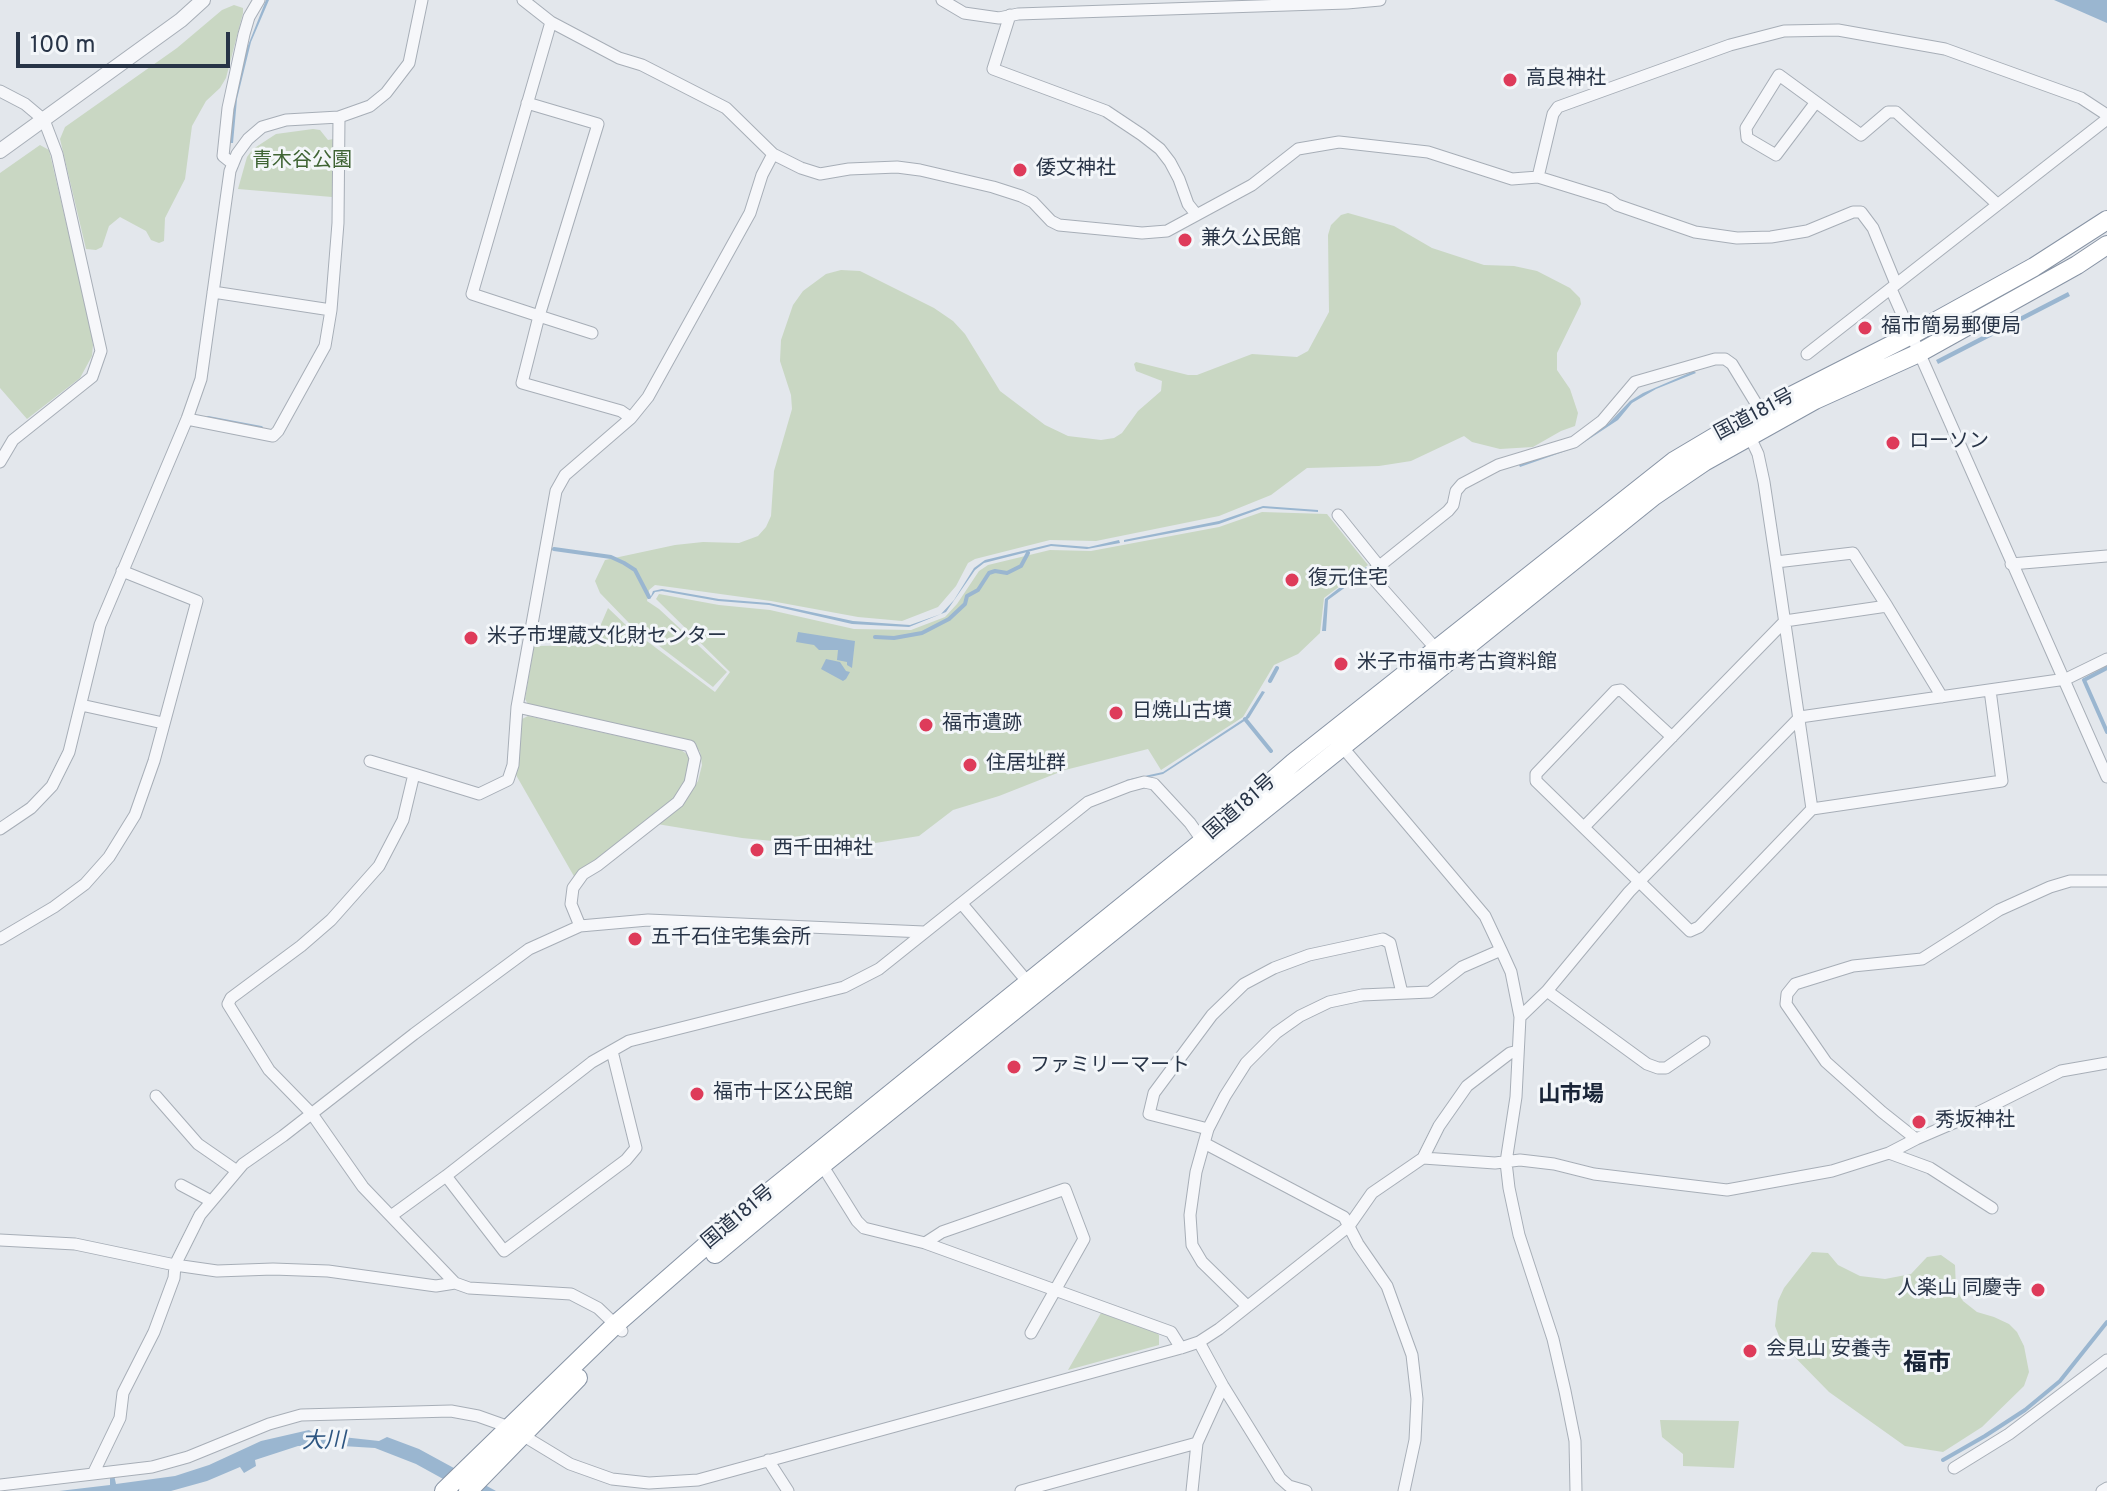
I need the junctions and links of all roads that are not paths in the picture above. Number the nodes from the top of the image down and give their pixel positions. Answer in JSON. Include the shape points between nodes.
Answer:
{"nodes":[{"id":1,"x":203,"y":0,"type":"edge"},
{"id":2,"x":259,"y":0,"type":"edge"},
{"id":3,"x":422,"y":0,"type":"edge"},
{"id":4,"x":523,"y":0,"type":"edge"},
{"id":5,"x":942,"y":0,"type":"edge"},
{"id":6,"x":1380,"y":0,"type":"edge"},
{"id":7,"x":1010,"y":15,"type":"junction"},
{"id":8,"x":551,"y":22,"type":"junction"},
{"id":9,"x":0,"y":91,"type":"edge"},
{"id":10,"x":1816,"y":102,"type":"junction"},
{"id":11,"x":527,"y":103,"type":"junction"},
{"id":12,"x":339,"y":117,"type":"junction"},
{"id":13,"x":2107,"y":117,"type":"edge"},
{"id":14,"x":44,"y":120,"type":"junction"},
{"id":15,"x":0,"y":151,"type":"edge"},
{"id":16,"x":773,"y":154,"type":"junction"},
{"id":17,"x":233,"y":164,"type":"junction"},
{"id":18,"x":1538,"y":177,"type":"junction"},
{"id":19,"x":1996,"y":203,"type":"junction"},
{"id":20,"x":1196,"y":214,"type":"junction"},
{"id":21,"x":2107,"y":220,"type":"edge"},
{"id":22,"x":2107,"y":245,"type":"edge"},
{"id":23,"x":1894,"y":287,"type":"junction"},
{"id":24,"x":213,"y":292,"type":"junction"},
{"id":25,"x":331,"y":310,"type":"junction"},
{"id":26,"x":539,"y":316,"type":"junction"},
{"id":27,"x":592,"y":333,"type":"dead end"},
{"id":28,"x":1911,"y":335,"type":"junction"},
{"id":29,"x":1919,"y":353,"type":"junction"},
{"id":30,"x":1807,"y":354,"type":"dead end"},
{"id":31,"x":1758,"y":414,"type":"junction"},
{"id":32,"x":631,"y":418,"type":"junction"},
{"id":33,"x":187,"y":419,"type":"junction"},
{"id":34,"x":1750,"y":437,"type":"junction"},
{"id":35,"x":0,"y":462,"type":"edge"},
{"id":36,"x":1338,"y":515,"type":"dead end"},
{"id":37,"x":2107,"y":556,"type":"edge"},
{"id":38,"x":1776,"y":562,"type":"junction"},
{"id":39,"x":2011,"y":564,"type":"junction"},
{"id":40,"x":1379,"y":566,"type":"junction"},
{"id":41,"x":122,"y":571,"type":"junction"},
{"id":42,"x":1887,"y":606,"type":"junction"},
{"id":43,"x":1785,"y":621,"type":"junction"},
{"id":44,"x":1437,"y":650,"type":"junction"},
{"id":45,"x":2107,"y":659,"type":"edge"},
{"id":46,"x":2066,"y":679,"type":"junction"},
{"id":47,"x":1990,"y":690,"type":"junction"},
{"id":48,"x":1942,"y":697,"type":"junction"},
{"id":49,"x":81,"y":705,"type":"junction"},
{"id":50,"x":517,"y":707,"type":"junction"},
{"id":51,"x":1800,"y":717,"type":"junction"},
{"id":52,"x":163,"y":723,"type":"junction"},
{"id":53,"x":1672,"y":737,"type":"junction"},
{"id":54,"x":1336,"y":741,"type":"junction"},
{"id":55,"x":2103,"y":755,"type":"edge"},
{"id":56,"x":370,"y":761,"type":"dead end"},
{"id":57,"x":414,"y":774,"type":"junction"},
{"id":58,"x":2107,"y":777,"type":"edge"},
{"id":59,"x":1812,"y":809,"type":"junction"},
{"id":60,"x":1584,"y":827,"type":"junction"},
{"id":61,"x":0,"y":829,"type":"edge"},
{"id":62,"x":1207,"y":847,"type":"junction"},
{"id":63,"x":2107,"y":881,"type":"edge"},
{"id":64,"x":1640,"y":883,"type":"junction"},
{"id":65,"x":962,"y":904,"type":"junction"},
{"id":66,"x":580,"y":926,"type":"junction"},
{"id":67,"x":924,"y":932,"type":"junction"},
{"id":68,"x":0,"y":939,"type":"edge"},
{"id":69,"x":1501,"y":950,"type":"junction"},
{"id":70,"x":1033,"y":987,"type":"junction"},
{"id":71,"x":1547,"y":991,"type":"junction"},
{"id":72,"x":1402,"y":993,"type":"junction"},
{"id":73,"x":1520,"y":1017,"type":"junction"},
{"id":74,"x":1704,"y":1042,"type":"dead end"},
{"id":75,"x":612,"y":1051,"type":"junction"},
{"id":76,"x":1518,"y":1051,"type":"junction"},
{"id":77,"x":2107,"y":1063,"type":"edge"},
{"id":78,"x":156,"y":1096,"type":"dead end"},
{"id":79,"x":312,"y":1114,"type":"junction"},
{"id":80,"x":1208,"y":1129,"type":"junction"},
{"id":81,"x":1916,"y":1139,"type":"junction"},
{"id":82,"x":1204,"y":1143,"type":"junction"},
{"id":83,"x":1889,"y":1153,"type":"junction"},
{"id":84,"x":1423,"y":1158,"type":"junction"},
{"id":85,"x":1506,"y":1162,"type":"junction"},
{"id":86,"x":822,"y":1165,"type":"junction"},
{"id":87,"x":237,"y":1171,"type":"junction"},
{"id":88,"x":446,"y":1176,"type":"junction"},
{"id":89,"x":181,"y":1185,"type":"dead end"},
{"id":90,"x":211,"y":1201,"type":"junction"},
{"id":91,"x":1992,"y":1208,"type":"dead end"},
{"id":92,"x":391,"y":1216,"type":"junction"},
{"id":93,"x":1349,"y":1226,"type":"junction"},
{"id":94,"x":0,"y":1240,"type":"edge"},
{"id":95,"x":925,"y":1243,"type":"junction"},
{"id":96,"x":175,"y":1265,"type":"junction"},
{"id":97,"x":455,"y":1283,"type":"junction"},
{"id":98,"x":1055,"y":1291,"type":"junction"},
{"id":99,"x":1246,"y":1305,"type":"junction"},
{"id":100,"x":619,"y":1328,"type":"junction"},
{"id":101,"x":1031,"y":1333,"type":"dead end"},
{"id":102,"x":1199,"y":1342,"type":"junction"},
{"id":103,"x":1181,"y":1348,"type":"junction"},
{"id":104,"x":2107,"y":1360,"type":"edge"},
{"id":105,"x":1223,"y":1386,"type":"junction"},
{"id":106,"x":516,"y":1432,"type":"junction"},
{"id":107,"x":1197,"y":1443,"type":"junction"},
{"id":108,"x":768,"y":1460,"type":"junction"},
{"id":109,"x":1954,"y":1468,"type":"dead end"},
{"id":110,"x":476,"y":1471,"type":"junction"},
{"id":111,"x":93,"y":1474,"type":"junction"},
{"id":112,"x":0,"y":1485,"type":"edge"},
{"id":113,"x":19,"y":1486,"type":"edge"},
{"id":114,"x":444,"y":1491,"type":"edge"},
{"id":115,"x":468,"y":1491,"type":"edge"},
{"id":116,"x":788,"y":1491,"type":"edge"},
{"id":117,"x":1021,"y":1491,"type":"edge"},
{"id":118,"x":1192,"y":1491,"type":"edge"},
{"id":119,"x":1306,"y":1491,"type":"edge"},
{"id":120,"x":1404,"y":1491,"type":"edge"},
{"id":121,"x":1576,"y":1491,"type":"edge"}],
"edges":[{"from":1,"to":14,"type":"street"},
{"from":2,"to":17,"type":"street","via":[[244,34],[228,108],[223,156]]},
{"from":3,"to":12,"type":"street","via":[[404,71],[370,106]]},
{"from":4,"to":8,"type":"street"},
{"from":5,"to":7,"type":"street","via":[[964,13]]},
{"from":6,"to":7,"type":"street"},
{"from":7,"to":20,"type":"street","via":[[993,69],[1106,111],[1142,135],[1170,162]]},
{"from":8,"to":11,"type":"street"},
{"from":8,"to":16,"type":"street","via":[[726,108]]},
{"from":9,"to":14,"type":"street"},
{"from":10,"to":10,"type":"street","via":[[1779,75],[1746,128],[1747,138],[1776,155]]},
{"from":10,"to":19,"type":"street","via":[[1861,135],[1888,112],[1896,112]]},
{"from":11,"to":26,"type":"street","via":[[472,294]]},
{"from":11,"to":26,"type":"street","via":[[598,124]]},
{"from":12,"to":17,"type":"street","via":[[262,127]]},
{"from":12,"to":25,"type":"street"},
{"from":13,"to":18,"type":"street","via":[[2081,98],[1945,49],[1838,30],[1784,31],[1558,107]]},
{"from":13,"to":19,"type":"street"},
{"from":14,"to":15,"type":"street"},
{"from":14,"to":35,"type":"street","via":[[61,168],[101,351],[92,377],[13,440]]},
{"from":16,"to":20,"type":"street","via":[[813,173],[897,167],[993,187],[1033,202],[1051,221],[1071,227],[1167,231]]},
{"from":16,"to":32,"type":"street","via":[[750,213],[648,397]]},
{"from":17,"to":24,"type":"street"},
{"from":18,"to":20,"type":"street","via":[[1512,179],[1428,152],[1327,142],[1298,149],[1252,185]]},
{"from":18,"to":23,"type":"street","via":[[1695,232],[1737,238],[1807,231],[1861,212],[1873,228]]},
{"from":19,"to":23,"type":"street"},
{"from":21,"to":28,"type":"highway","name":"国道181号"},
{"from":22,"to":29,"type":"highway","name":"国道181号"},
{"from":23,"to":28,"type":"street"},
{"from":23,"to":30,"type":"street"},
{"from":24,"to":25,"type":"street"},
{"from":24,"to":33,"type":"street","via":[[201,379]]},
{"from":25,"to":33,"type":"street","via":[[325,346],[273,436]]},
{"from":26,"to":27,"type":"street"},
{"from":26,"to":32,"type":"street","via":[[522,383]]},
{"from":28,"to":29,"type":"street"},
{"from":28,"to":31,"type":"highway","name":"国道181号"},
{"from":29,"to":34,"type":"highway","name":"国道181号","via":[[1815,400]]},
{"from":29,"to":39,"type":"street"},
{"from":31,"to":34,"type":"street"},
{"from":31,"to":40,"type":"street","via":[[1753,395],[1725,359],[1635,382],[1602,421],[1574,442],[1498,465],[1462,484],[1448,511]]},
{"from":31,"to":44,"type":"highway","name":"国道181号","via":[[1674,461]]},
{"from":32,"to":50,"type":"street","via":[[565,475],[556,491]]},
{"from":33,"to":41,"type":"street"},
{"from":34,"to":38,"type":"street","via":[[1764,482]]},
{"from":34,"to":54,"type":"highway","name":"国道181号","via":[[1654,496]]},
{"from":36,"to":40,"type":"street"},
{"from":37,"to":39,"type":"street"},
{"from":38,"to":42,"type":"street","via":[[1853,553]]},
{"from":38,"to":43,"type":"street"},
{"from":39,"to":46,"type":"street"},
{"from":40,"to":44,"type":"street","via":[[1372,577]]},
{"from":41,"to":49,"type":"street","via":[[100,625]]},
{"from":41,"to":52,"type":"street","via":[[197,601]]},
{"from":42,"to":43,"type":"street"},
{"from":42,"to":48,"type":"street"},
{"from":43,"to":51,"type":"street"},
{"from":43,"to":53,"type":"street"},
{"from":44,"to":54,"type":"highway","name":"国道181号"},
{"from":45,"to":46,"type":"street"},
{"from":46,"to":47,"type":"street"},
{"from":46,"to":55,"type":"street"},
{"from":47,"to":48,"type":"street"},
{"from":47,"to":59,"type":"street","via":[[2002,781]]},
{"from":48,"to":51,"type":"street"},
{"from":49,"to":52,"type":"street"},
{"from":49,"to":61,"type":"street","via":[[69,752],[52,786]]},
{"from":50,"to":57,"type":"street","via":[[508,780],[479,794]]},
{"from":50,"to":66,"type":"street","via":[[690,746],[695,758],[690,783],[678,802],[583,874],[573,888],[571,904]]},
{"from":51,"to":59,"type":"street"},
{"from":51,"to":64,"type":"street"},
{"from":52,"to":68,"type":"street","via":[[135,815],[109,857],[85,884]]},
{"from":53,"to":60,"type":"street"},
{"from":53,"to":60,"type":"street","via":[[1621,690],[1615,691],[1536,774],[1536,781]]},
{"from":54,"to":62,"type":"highway","name":"国道181号"},
{"from":54,"to":69,"type":"street","via":[[1485,916]]},
{"from":55,"to":58,"type":"street"},
{"from":56,"to":57,"type":"street"},
{"from":57,"to":79,"type":"street","via":[[403,820],[379,866],[311,937],[229,1001],[269,1070]]},
{"from":59,"to":64,"type":"street","via":[[1695,930],[1687,930]]},
{"from":60,"to":64,"type":"street"},
{"from":62,"to":65,"type":"street","via":[[1154,784],[1144,782],[1088,802]]},
{"from":62,"to":70,"type":"highway","name":"国道181号"},
{"from":63,"to":81,"type":"street","via":[[2050,887],[1999,910],[1922,959],[1853,966],[1795,984],[1787,994],[1786,1004],[1826,1062]]},
{"from":64,"to":71,"type":"street"},
{"from":65,"to":67,"type":"street"},
{"from":65,"to":70,"type":"street"},
{"from":66,"to":67,"type":"street","via":[[648,920]]},
{"from":66,"to":79,"type":"street","via":[[529,949]]},
{"from":67,"to":75,"type":"street","via":[[879,969],[844,987],[629,1041]]},
{"from":69,"to":72,"type":"street","via":[[1462,967],[1430,992]]},
{"from":69,"to":73,"type":"street"},
{"from":70,"to":86,"type":"highway","name":"国道181号"},
{"from":70,"to":100,"type":"highway","name":"国道181号","via":[[743,1213]]},
{"from":71,"to":73,"type":"street"},
{"from":71,"to":74,"type":"street","via":[[1651,1066],[1666,1068]]},
{"from":72,"to":80,"type":"street","via":[[1329,1002],[1300,1016],[1246,1063]]},
{"from":72,"to":80,"type":"street","via":[[1390,943],[1383,939],[1309,955],[1244,984],[1212,1015],[1154,1093],[1149,1114]]},
{"from":73,"to":76,"type":"street"},
{"from":75,"to":88,"type":"street"},
{"from":75,"to":88,"type":"street","via":[[636,1148],[626,1160],[504,1251]]},
{"from":76,"to":84,"type":"street","via":[[1467,1086]]},
{"from":76,"to":85,"type":"street"},
{"from":77,"to":81,"type":"street","via":[[2061,1071]]},
{"from":78,"to":87,"type":"street","via":[[198,1144]]},
{"from":79,"to":87,"type":"street"},
{"from":79,"to":92,"type":"street","via":[[363,1187]]},
{"from":80,"to":82,"type":"street"},
{"from":81,"to":83,"type":"street"},
{"from":82,"to":93,"type":"street","via":[[1336,1211]]},
{"from":82,"to":99,"type":"street","via":[[1190,1215],[1192,1245]]},
{"from":83,"to":85,"type":"street","via":[[1832,1171],[1727,1190],[1554,1164]]},
{"from":83,"to":91,"type":"street","via":[[1930,1168]]},
{"from":84,"to":85,"type":"street"},
{"from":84,"to":93,"type":"street","via":[[1372,1193]]},
{"from":85,"to":121,"type":"street","via":[[1519,1235],[1568,1404]]},
{"from":86,"to":95,"type":"street","via":[[864,1228]]},
{"from":86,"to":100,"type":"highway","name":"国道181号"},
{"from":87,"to":90,"type":"street"},
{"from":88,"to":92,"type":"street"},
{"from":89,"to":90,"type":"street"},
{"from":90,"to":96,"type":"street"},
{"from":92,"to":97,"type":"street"},
{"from":93,"to":99,"type":"street"},
{"from":93,"to":120,"type":"street","via":[[1387,1286],[1412,1355],[1416,1421]]},
{"from":94,"to":96,"type":"street","via":[[75,1244]]},
{"from":95,"to":98,"type":"street"},
{"from":95,"to":98,"type":"street","via":[[942,1232],[1065,1189],[1084,1239]]},
{"from":96,"to":97,"type":"street","via":[[217,1271],[328,1271],[436,1286]]},
{"from":96,"to":111,"type":"street","via":[[154,1332],[123,1393],[120,1418]]},
{"from":97,"to":100,"type":"street","via":[[571,1294],[598,1308]]},
{"from":98,"to":101,"type":"street"},
{"from":98,"to":103,"type":"street","via":[[1171,1332]]},
{"from":99,"to":102,"type":"street"},
{"from":100,"to":106,"type":"highway","name":"国道181号"},
{"from":102,"to":103,"type":"street"},
{"from":102,"to":105,"type":"street"},
{"from":103,"to":108,"type":"street"},
{"from":104,"to":109,"type":"street"},
{"from":105,"to":107,"type":"street"},
{"from":105,"to":119,"type":"street","via":[[1280,1478]]},
{"from":106,"to":108,"type":"street","via":[[587,1471],[630,1482],[698,1480]]},
{"from":106,"to":110,"type":"highway","name":"国道181号"},
{"from":106,"to":111,"type":"street","via":[[451,1411],[301,1415],[188,1457]]},
{"from":107,"to":117,"type":"street"},
{"from":107,"to":118,"type":"street"},
{"from":108,"to":116,"type":"street"},
{"from":110,"to":114,"type":"highway","name":"国道181号"},
{"from":110,"to":115,"type":"highway","name":"国道181号"},
{"from":111,"to":113,"type":"street"},
{"from":112,"to":113,"type":"street"}]}
